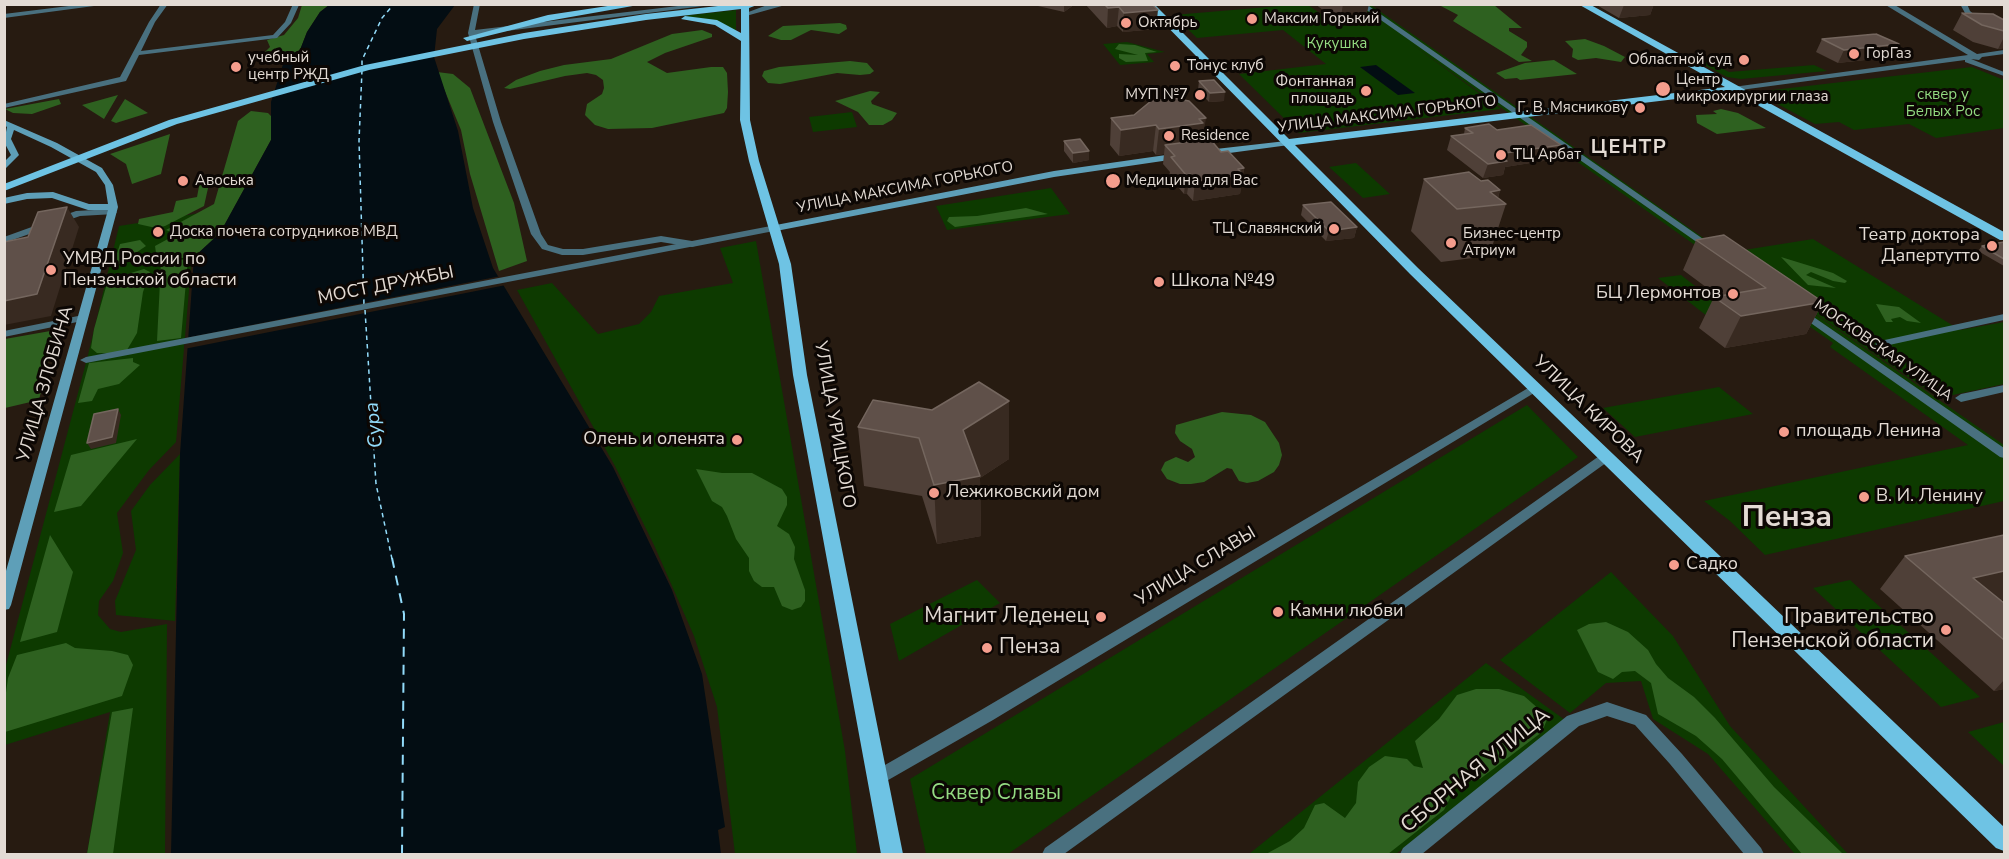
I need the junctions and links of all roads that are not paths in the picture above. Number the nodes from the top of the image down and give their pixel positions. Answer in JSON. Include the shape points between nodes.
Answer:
{"nodes":[{"id":1,"x":106,"y":4,"type":"edge"},
{"id":2,"x":165,"y":4,"type":"edge"},
{"id":3,"x":477,"y":4,"type":"edge"},
{"id":4,"x":640,"y":4,"type":"edge"},
{"id":5,"x":709,"y":4,"type":"edge"},
{"id":6,"x":716,"y":4,"type":"edge"},
{"id":7,"x":745,"y":4,"type":"edge"},
{"id":8,"x":754,"y":4,"type":"edge"},
{"id":9,"x":786,"y":4,"type":"edge"},
{"id":10,"x":1149,"y":4,"type":"edge"},
{"id":11,"x":1360,"y":4,"type":"edge"},
{"id":12,"x":1582,"y":4,"type":"edge"},
{"id":13,"x":1887,"y":4,"type":"edge"},
{"id":14,"x":1963,"y":4,"type":"edge"},
{"id":15,"x":296,"y":5,"type":"edge"},
{"id":16,"x":746,"y":14,"type":"junction"},
{"id":17,"x":4,"y":16,"type":"edge"},
{"id":18,"x":471,"y":33,"type":"junction"},
{"id":19,"x":2004,"y":37,"type":"edge"},
{"id":20,"x":746,"y":40,"type":"junction"},
{"id":21,"x":456,"y":45,"type":"junction"},
{"id":22,"x":2004,"y":52,"type":"edge"},
{"id":23,"x":138,"y":53,"type":"junction"},
{"id":24,"x":1979,"y":58,"type":"junction"},
{"id":25,"x":1967,"y":59,"type":"junction"},
{"id":26,"x":2004,"y":74,"type":"edge"},
{"id":27,"x":1733,"y":89,"type":"junction"},
{"id":28,"x":4,"y":106,"type":"edge"},
{"id":29,"x":1520,"y":114,"type":"junction"},
{"id":30,"x":8,"y":123,"type":"edge"},
{"id":31,"x":1286,"y":143,"type":"junction"},
{"id":32,"x":1200,"y":154,"type":"edge"},
{"id":33,"x":1189,"y":155,"type":"edge"},
{"id":34,"x":4,"y":168,"type":"edge"},
{"id":35,"x":4,"y":180,"type":"edge"},
{"id":36,"x":4,"y":188,"type":"edge"},
{"id":37,"x":4,"y":201,"type":"edge"},
{"id":38,"x":112,"y":209,"type":"junction"},
{"id":39,"x":776,"y":228,"type":"junction"},
{"id":40,"x":2004,"y":237,"type":"edge"},
{"id":41,"x":4,"y":240,"type":"edge"},
{"id":42,"x":692,"y":244,"type":"junction"},
{"id":43,"x":1721,"y":255,"type":"edge"},
{"id":44,"x":1794,"y":306,"type":"edge"},
{"id":45,"x":2004,"y":317,"type":"edge"},
{"id":46,"x":83,"y":318,"type":"junction"},
{"id":47,"x":4,"y":334,"type":"edge"},
{"id":48,"x":1880,"y":344,"type":"dead end"},
{"id":49,"x":86,"y":360,"type":"dead end"},
{"id":50,"x":1535,"y":388,"type":"junction"},
{"id":51,"x":2004,"y":389,"type":"edge"},
{"id":52,"x":1961,"y":398,"type":"dead end"},
{"id":53,"x":2004,"y":454,"type":"edge"},
{"id":54,"x":1606,"y":457,"type":"junction"},
{"id":55,"x":4,"y":604,"type":"edge"},
{"id":56,"x":878,"y":778,"type":"junction"},
{"id":57,"x":2004,"y":841,"type":"edge"},
{"id":58,"x":892,"y":855,"type":"edge"},
{"id":59,"x":1052,"y":855,"type":"edge"},
{"id":60,"x":1409,"y":855,"type":"edge"},
{"id":61,"x":1755,"y":855,"type":"edge"}],
"edges":[{"from":1,"to":17,"type":"street"},
{"from":2,"to":23,"type":"street"},
{"from":3,"to":18,"type":"street"},
{"from":4,"to":21,"type":"main road","via":[[518,24]]},
{"from":5,"to":21,"type":"main road","via":[[589,19]]},
{"from":6,"to":18,"type":"street"},
{"from":7,"to":16,"type":"main road","name":"УЛИЦА УРИЦКОГО"},
{"from":8,"to":21,"type":"main road"},
{"from":9,"to":16,"type":"street"},
{"from":10,"to":31,"type":"main road","name":"УЛИЦА КИРОВА"},
{"from":11,"to":29,"type":"street"},
{"from":12,"to":27,"type":"main road"},
{"from":13,"to":24,"type":"street"},
{"from":14,"to":19,"type":"street","via":[[1967,12]]},
{"from":15,"to":23,"type":"street","via":[[288,23],[275,37]]},
{"from":16,"to":20,"type":"main road","name":"УЛИЦА УРИЦКОГО"},
{"from":18,"to":42,"type":"street","via":[[497,122],[536,234],[545,247],[583,252],[661,239]]},
{"from":20,"to":21,"type":"main road","via":[[725,26],[693,19],[646,21]]},
{"from":20,"to":39,"type":"main road","name":"УЛИЦА УРИЦКОГО","via":[[745,120]]},
{"from":21,"to":35,"type":"main road","via":[[363,61],[221,100],[100,141]]},
{"from":21,"to":36,"type":"main road","via":[[222,106]]},
{"from":22,"to":24,"type":"street","name":"УЛИЦА МАКСИМА ГОРЬКОГО"},
{"from":23,"to":28,"type":"street","via":[[123,79]]},
{"from":24,"to":25,"type":"street","name":"УЛИЦА МАКСИМА ГОРЬКОГО"},
{"from":25,"to":26,"type":"street"},
{"from":25,"to":27,"type":"street","name":"УЛИЦА МАКСИМА ГОРЬКОГО"},
{"from":27,"to":29,"type":"main road","name":"УЛИЦА МАКСИМА ГОРЬКОГО"},
{"from":27,"to":40,"type":"main road"},
{"from":29,"to":31,"type":"main road","name":"УЛИЦА МАКСИМА ГОРЬКОГО"},
{"from":29,"to":43,"type":"street"},
{"from":30,"to":34,"type":"main road","via":[[7,139],[15,155]]},
{"from":30,"to":38,"type":"main road","via":[[99,170],[110,185]]},
{"from":31,"to":32,"type":"main road","name":"УЛИЦА МАКСИМА ГОРЬКОГО"},
{"from":31,"to":50,"type":"main road","name":"УЛИЦА КИРОВА"},
{"from":33,"to":39,"type":"main road","name":"УЛИЦА МАКСИМА ГОРЬКОГО","via":[[1054,174]]},
{"from":37,"to":38,"type":"main road","via":[[53,195],[88,207]]},
{"from":38,"to":41,"type":"street","via":[[79,213]]},
{"from":38,"to":46,"type":"main road","name":"УЛИЦА ЗЛОБИНА"},
{"from":39,"to":42,"type":"street","name":"МОСТ ДРУЖБЫ"},
{"from":39,"to":56,"type":"main road","name":"УЛИЦА УРИЦКОГО","via":[[785,264],[800,375]]},
{"from":42,"to":49,"type":"street","name":"МОСТ ДРУЖБЫ"},
{"from":44,"to":53,"type":"street","name":"МОСКОВСКАЯ УЛИЦА"},
{"from":45,"to":48,"type":"street"},
{"from":46,"to":47,"type":"street"},
{"from":46,"to":55,"type":"main road","name":"УЛИЦА ЗЛОБИНА"},
{"from":50,"to":54,"type":"main road","name":"УЛИЦА КИРОВА"},
{"from":50,"to":56,"type":"street","name":"УЛИЦА СЛАВЫ"},
{"from":51,"to":52,"type":"street"},
{"from":54,"to":57,"type":"main road","name":"УЛИЦА КИРОВА"},
{"from":54,"to":59,"type":"street"},
{"from":56,"to":58,"type":"main road","name":"УЛИЦА УРИЦКОГО"},
{"from":60,"to":61,"type":"street","name":"СБОРНАЯ УЛИЦА","via":[[1573,721],[1607,709],[1640,720]]}]}
